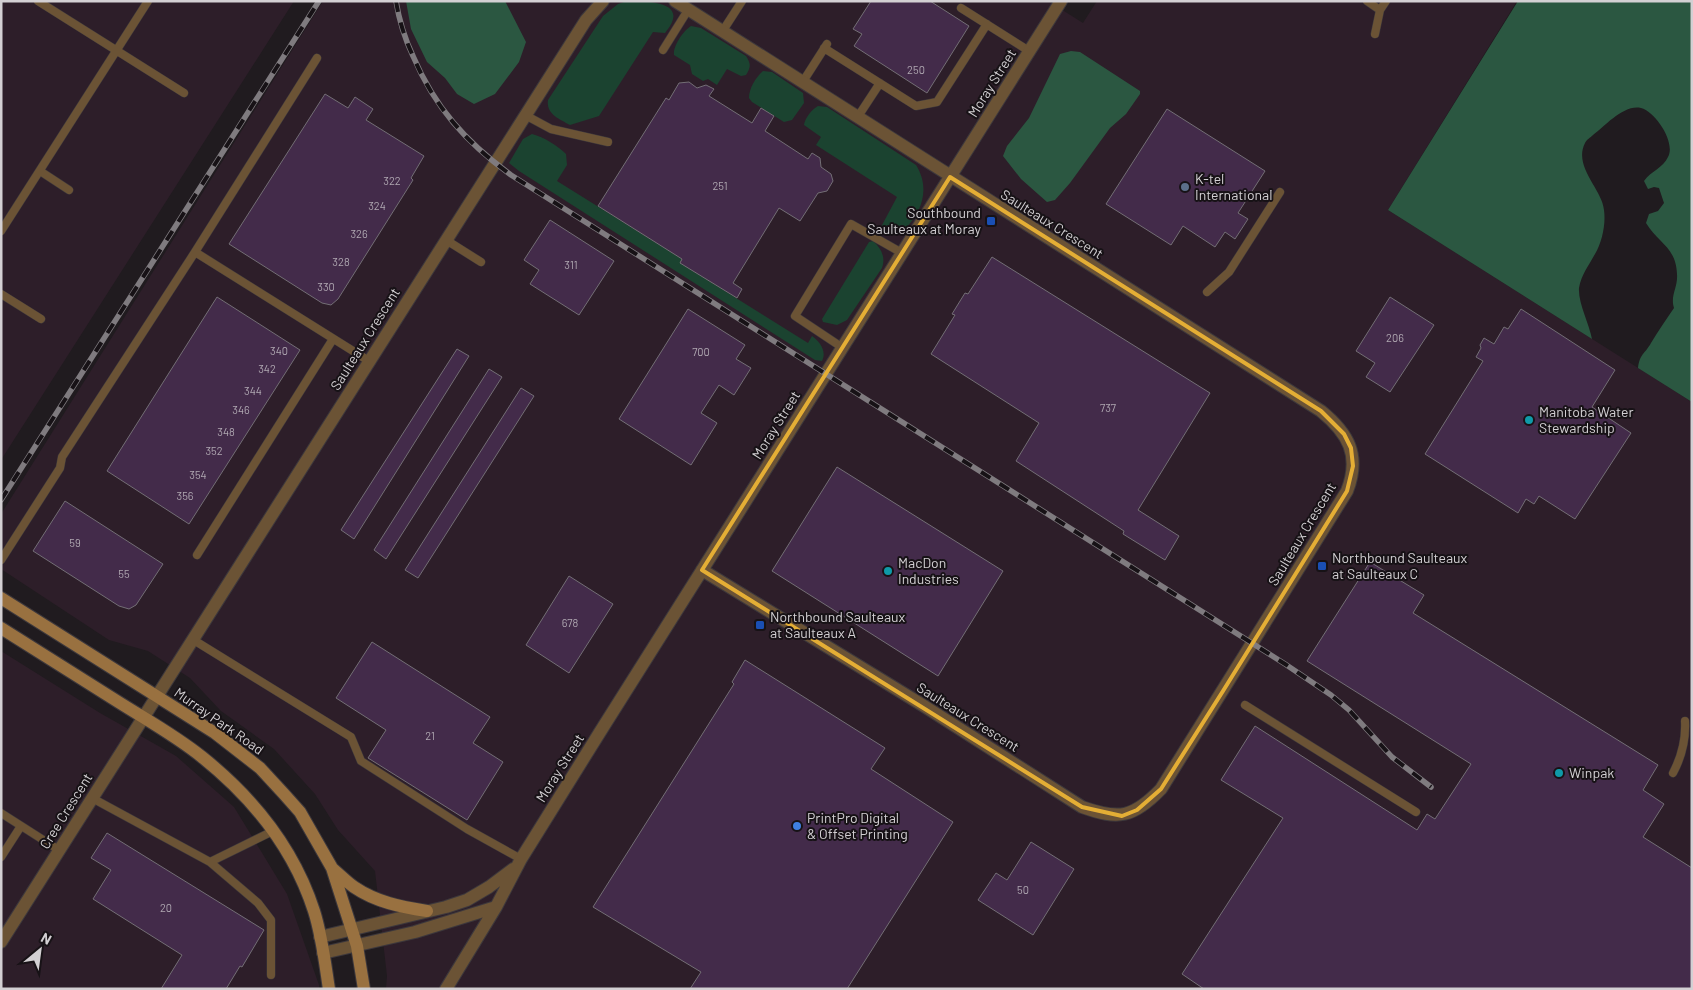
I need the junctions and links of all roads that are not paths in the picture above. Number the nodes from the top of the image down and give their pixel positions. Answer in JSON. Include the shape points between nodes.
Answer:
{"nodes":[{"id":1,"x":38,"y":1,"type":"edge"},
{"id":2,"x":148,"y":1,"type":"edge"},
{"id":3,"x":603,"y":1,"type":"edge"},
{"id":4,"x":675,"y":1,"type":"edge"},
{"id":5,"x":742,"y":1,"type":"edge"},
{"id":6,"x":1061,"y":1,"type":"edge"},
{"id":7,"x":1367,"y":1,"type":"edge"},
{"id":8,"x":1386,"y":1,"type":"edge"},
{"id":9,"x":961,"y":8,"type":"dead end"},
{"id":10,"x":688,"y":10,"type":"junction"},
{"id":11,"x":1380,"y":10,"type":"junction"},
{"id":12,"x":987,"y":24,"type":"junction"},
{"id":13,"x":722,"y":32,"type":"junction"},
{"id":14,"x":1375,"y":34,"type":"dead end"},
{"id":15,"x":663,"y":50,"type":"dead end"},
{"id":16,"x":117,"y":51,"type":"junction"},
{"id":17,"x":1029,"y":51,"type":"junction"},
{"id":18,"x":317,"y":58,"type":"dead end"},
{"id":19,"x":802,"y":83,"type":"junction"},
{"id":20,"x":880,"y":83,"type":"junction"},
{"id":21,"x":184,"y":93,"type":"dead end"},
{"id":22,"x":525,"y":115,"type":"junction"},
{"id":23,"x":858,"y":118,"type":"junction"},
{"id":24,"x":608,"y":142,"type":"dead end"},
{"id":25,"x":40,"y":171,"type":"junction"},
{"id":26,"x":950,"y":177,"type":"junction"},
{"id":27,"x":69,"y":190,"type":"dead end"},
{"id":28,"x":1280,"y":192,"type":"dead end"},
{"id":29,"x":1,"y":230,"type":"edge"},
{"id":30,"x":446,"y":240,"type":"junction"},
{"id":31,"x":195,"y":252,"type":"junction"},
{"id":32,"x":902,"y":254,"type":"junction"},
{"id":33,"x":481,"y":262,"type":"dead end"},
{"id":34,"x":1206,"y":292,"type":"dead end"},
{"id":35,"x":1,"y":294,"type":"edge"},
{"id":36,"x":41,"y":319,"type":"dead end"},
{"id":37,"x":333,"y":339,"type":"junction"},
{"id":38,"x":843,"y":348,"type":"junction"},
{"id":39,"x":368,"y":361,"type":"junction"},
{"id":40,"x":196,"y":555,"type":"dead end"},
{"id":41,"x":1,"y":560,"type":"edge"},
{"id":42,"x":702,"y":570,"type":"junction"},
{"id":43,"x":1,"y":598,"type":"edge"},
{"id":44,"x":1,"y":628,"type":"edge"},
{"id":45,"x":192,"y":639,"type":"junction"},
{"id":46,"x":156,"y":696,"type":"junction"},
{"id":47,"x":1245,"y":705,"type":"dead end"},
{"id":48,"x":143,"y":718,"type":"junction"},
{"id":49,"x":1685,"y":720,"type":"dead end"},
{"id":50,"x":1673,"y":773,"type":"dead end"},
{"id":51,"x":92,"y":798,"type":"junction"},
{"id":52,"x":1416,"y":812,"type":"dead end"},
{"id":53,"x":1,"y":813,"type":"edge"},
{"id":54,"x":21,"y":826,"type":"junction"},
{"id":55,"x":273,"y":831,"type":"junction"},
{"id":56,"x":59,"y":850,"type":"junction"},
{"id":57,"x":1,"y":857,"type":"edge"},
{"id":58,"x":210,"y":862,"type":"junction"},
{"id":59,"x":519,"y":863,"type":"junction"},
{"id":60,"x":332,"y":868,"type":"junction"},
{"id":61,"x":496,"y":907,"type":"junction"},
{"id":62,"x":427,"y":911,"type":"junction"},
{"id":63,"x":352,"y":930,"type":"junction"},
{"id":64,"x":320,"y":937,"type":"junction"},
{"id":65,"x":1,"y":942,"type":"edge"},
{"id":66,"x":357,"y":946,"type":"junction"},
{"id":67,"x":324,"y":953,"type":"junction"},
{"id":68,"x":271,"y":975,"type":"dead end"},
{"id":69,"x":328,"y":989,"type":"edge"},
{"id":70,"x":364,"y":989,"type":"edge"},
{"id":71,"x":446,"y":989,"type":"edge"}],
"edges":[{"from":1,"to":16,"type":"lane"},
{"from":2,"to":16,"type":"lane"},
{"from":3,"to":22,"type":"street","name":"Saulteaux Crescent","via":[[586,20]]},
{"from":4,"to":10,"type":"street","name":"Saulteaux Crescent"},
{"from":5,"to":13,"type":"lane"},
{"from":6,"to":17,"type":"street","name":"Moray Street"},
{"from":7,"to":11,"type":"lane"},
{"from":8,"to":11,"type":"lane"},
{"from":9,"to":12,"type":"lane"},
{"from":10,"to":13,"type":"street","name":"Saulteaux Crescent"},
{"from":10,"to":15,"type":"lane"},
{"from":11,"to":14,"type":"lane"},
{"from":12,"to":17,"type":"lane"},
{"from":12,"to":20,"type":"lane","via":[[937,102],[916,106]]},
{"from":13,"to":19,"type":"street","name":"Saulteaux Crescent"},
{"from":16,"to":21,"type":"lane"},
{"from":16,"to":25,"type":"lane"},
{"from":17,"to":26,"type":"street","name":"Moray Street"},
{"from":18,"to":31,"type":"lane"},
{"from":19,"to":20,"type":"lane","via":[[826,46]]},
{"from":19,"to":23,"type":"street","name":"Saulteaux Crescent"},
{"from":20,"to":23,"type":"lane"},
{"from":22,"to":24,"type":"lane","via":[[551,129]]},
{"from":22,"to":30,"type":"street","name":"Saulteaux Crescent"},
{"from":23,"to":26,"type":"street","name":"Saulteaux Crescent"},
{"from":25,"to":27,"type":"lane"},
{"from":25,"to":29,"type":"lane"},
{"from":26,"to":32,"type":"street","name":"Moray Street"},
{"from":26,"to":42,"type":"street","name":"Saulteaux Crescent","via":[[1321,411],[1344,434],[1351,448],[1352,480],[1347,491],[1172,773],[1150,800],[1122,816],[1082,807]]},
{"from":28,"to":34,"type":"lane","via":[[1229,272]]},
{"from":30,"to":33,"type":"lane"},
{"from":30,"to":39,"type":"street","name":"Saulteaux Crescent"},
{"from":31,"to":37,"type":"lane"},
{"from":31,"to":41,"type":"lane","via":[[62,457],[60,468]]},
{"from":32,"to":38,"type":"street","name":"Moray Street"},
{"from":32,"to":38,"type":"lane","via":[[851,224],[795,316]]},
{"from":35,"to":36,"type":"lane"},
{"from":37,"to":39,"type":"lane"},
{"from":37,"to":40,"type":"lane"},
{"from":38,"to":42,"type":"street","name":"Moray Street"},
{"from":39,"to":45,"type":"street","name":"Saulteaux Crescent"},
{"from":42,"to":59,"type":"street","name":"Moray Street"},
{"from":43,"to":46,"type":"street","name":"Murray Park Road"},
{"from":44,"to":48,"type":"street"},
{"from":45,"to":46,"type":"street","name":"Saulteaux Crescent"},
{"from":45,"to":59,"type":"lane","via":[[351,737],[361,761]]},
{"from":46,"to":48,"type":"street","name":"Cree Crescent"},
{"from":46,"to":60,"type":"street","name":"Murray Park Road","via":[[215,733],[260,768],[300,812]]},
{"from":47,"to":52,"type":"lane"},
{"from":48,"to":51,"type":"street","name":"Cree Crescent"},
{"from":48,"to":55,"type":"street","via":[[201,756],[227,778]]},
{"from":49,"to":50,"type":"lane","via":[[1684,748]]},
{"from":51,"to":56,"type":"street","name":"Cree Crescent"},
{"from":51,"to":58,"type":"lane"},
{"from":53,"to":54,"type":"lane"},
{"from":54,"to":56,"type":"lane"},
{"from":54,"to":57,"type":"lane"},
{"from":55,"to":58,"type":"lane"},
{"from":55,"to":64,"type":"street","via":[[302,881]]},
{"from":56,"to":65,"type":"street","name":"Cree Crescent"},
{"from":58,"to":68,"type":"lane","via":[[258,902],[271,920]]},
{"from":59,"to":61,"type":"street","name":"Moray Street"},
{"from":59,"to":62,"type":"street","name":"Moray Street","via":[[467,900]]},
{"from":60,"to":62,"type":"street","via":[[354,887],[375,899]]},
{"from":60,"to":63,"type":"street","name":"Murray Park Road"},
{"from":61,"to":66,"type":"street"},
{"from":61,"to":71,"type":"street","name":"Moray Street"},
{"from":62,"to":63,"type":"street","name":"Moray Street"},
{"from":63,"to":64,"type":"street","name":"Moray Street"},
{"from":63,"to":66,"type":"street"},
{"from":64,"to":67,"type":"street"},
{"from":66,"to":67,"type":"street"},
{"from":66,"to":70,"type":"street"},
{"from":67,"to":69,"type":"street"}]}
